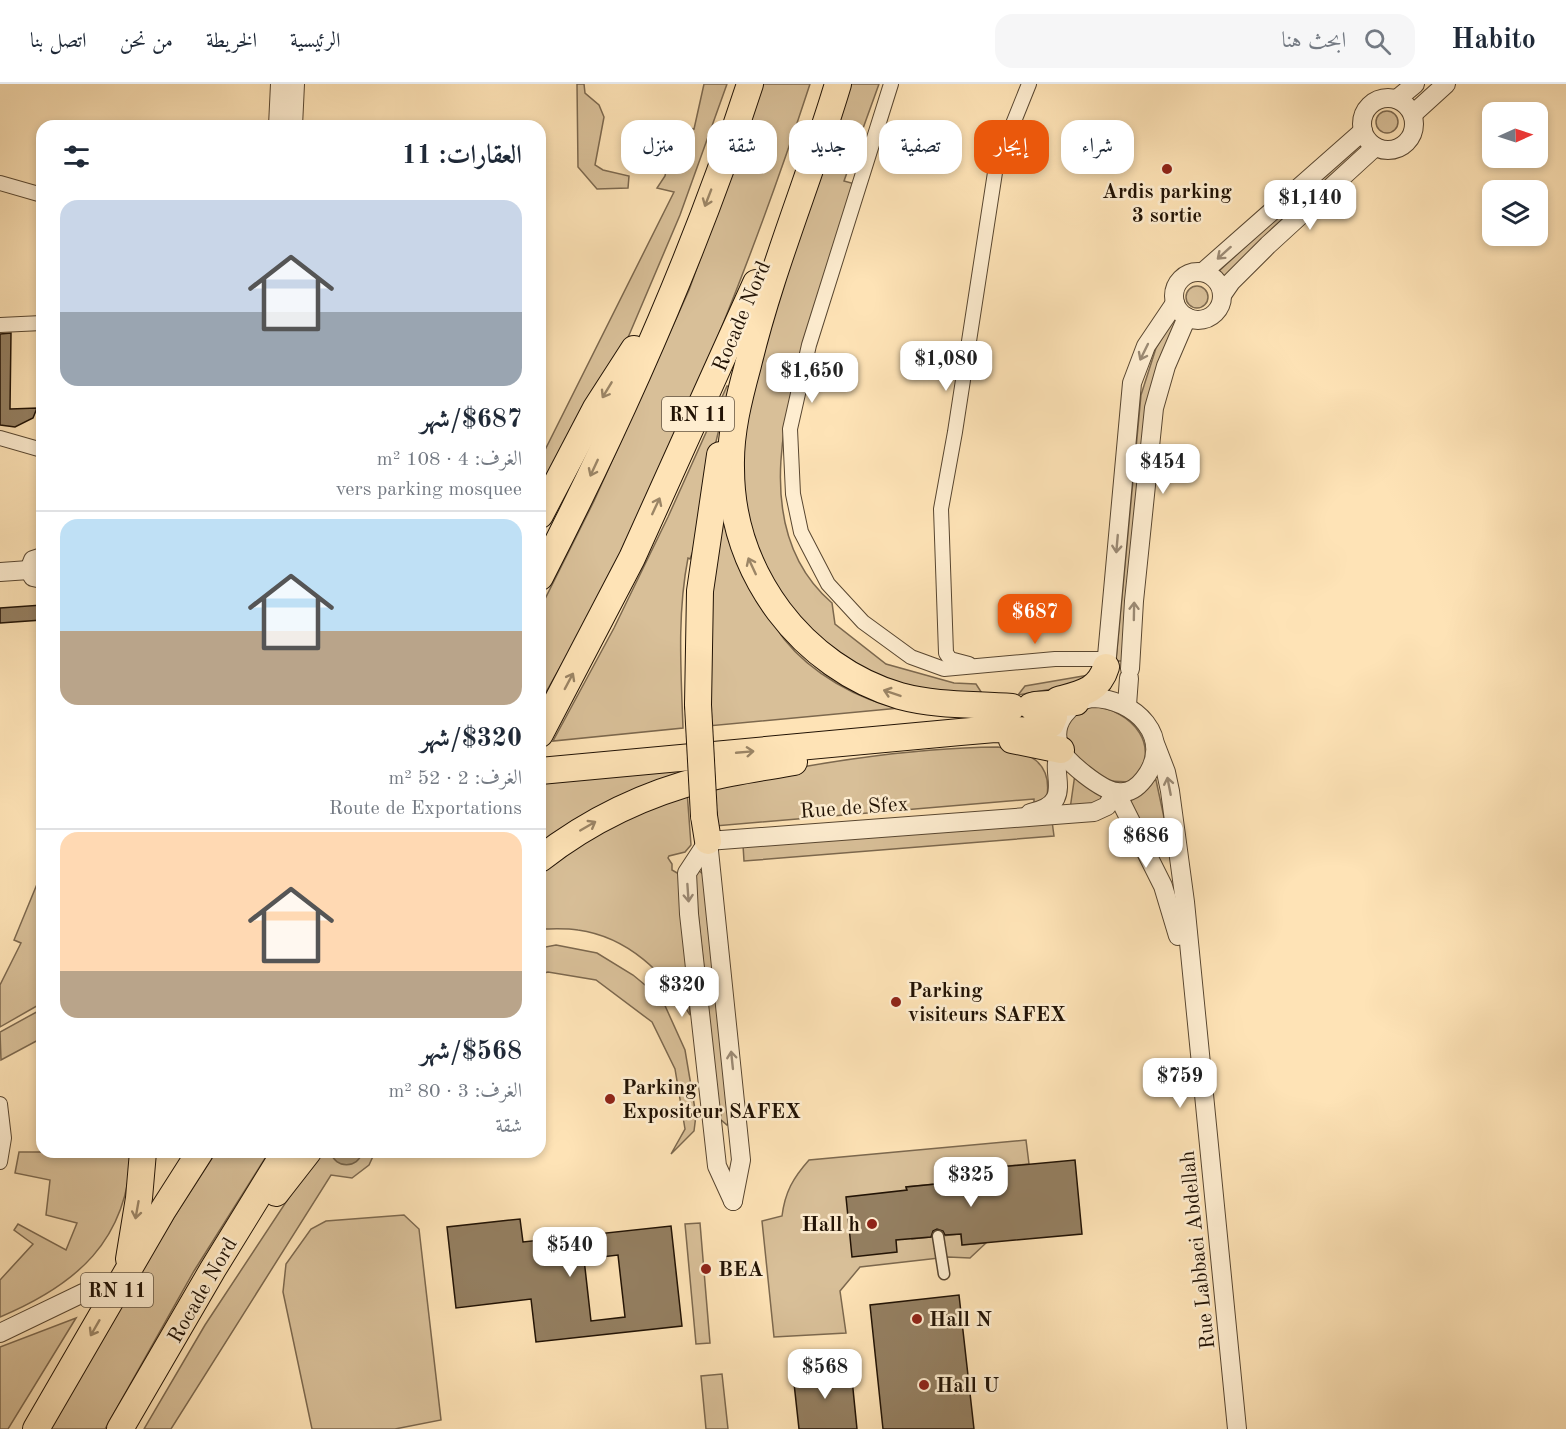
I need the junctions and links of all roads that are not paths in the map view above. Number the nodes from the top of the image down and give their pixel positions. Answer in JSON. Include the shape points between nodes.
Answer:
{"nodes":[{"id":1,"x":280,"y":84,"type":"edge"},
{"id":2,"x":296,"y":84,"type":"edge"},
{"id":3,"x":750,"y":84,"type":"edge"},
{"id":4,"x":828,"y":84,"type":"edge"},
{"id":5,"x":838,"y":84,"type":"edge"},
{"id":6,"x":891,"y":84,"type":"edge"},
{"id":7,"x":1029,"y":84,"type":"edge"},
{"id":8,"x":1415,"y":84,"type":"edge"},
{"id":9,"x":1446,"y":84,"type":"edge"},
{"id":10,"x":1397,"y":99,"type":"junction"},
{"id":11,"x":1413,"y":114,"type":"junction"},
{"id":12,"x":278,"y":120,"type":"edge"},
{"id":13,"x":293,"y":120,"type":"edge"},
{"id":14,"x":1363,"y":131,"type":"junction"},
{"id":15,"x":1376,"y":147,"type":"junction"},
{"id":16,"x":0,"y":183,"type":"edge"},
{"id":17,"x":36,"y":193,"type":"edge"},
{"id":18,"x":1203,"y":272,"type":"junction"},
{"id":19,"x":1222,"y":295,"type":"junction"},
{"id":20,"x":1175,"y":303,"type":"junction"},
{"id":21,"x":664,"y":308,"type":"junction"},
{"id":22,"x":1187,"y":317,"type":"junction"},
{"id":23,"x":36,"y":323,"type":"edge"},
{"id":24,"x":0,"y":325,"type":"edge"},
{"id":25,"x":754,"y":340,"type":"junction"},
{"id":26,"x":0,"y":438,"type":"edge"},
{"id":27,"x":36,"y":448,"type":"edge"},
{"id":28,"x":546,"y":504,"type":"edge"},
{"id":29,"x":696,"y":545,"type":"dead end"},
{"id":30,"x":546,"y":565,"type":"edge"},
{"id":31,"x":36,"y":569,"type":"edge"},
{"id":32,"x":0,"y":572,"type":"edge"},
{"id":33,"x":688,"y":611,"type":"dead end"},
{"id":34,"x":980,"y":666,"type":"junction"},
{"id":35,"x":687,"y":670,"type":"dead end"},
{"id":36,"x":1116,"y":670,"type":"junction"},
{"id":37,"x":1104,"y":698,"type":"junction"},
{"id":38,"x":1076,"y":702,"type":"junction"},
{"id":39,"x":693,"y":705,"type":"junction"},
{"id":40,"x":1127,"y":705,"type":"junction"},
{"id":41,"x":1022,"y":706,"type":"junction"},
{"id":42,"x":546,"y":728,"type":"edge"},
{"id":43,"x":971,"y":731,"type":"junction"},
{"id":44,"x":546,"y":740,"type":"edge"},
{"id":45,"x":933,"y":740,"type":"junction"},
{"id":46,"x":1019,"y":741,"type":"junction"},
{"id":47,"x":1156,"y":746,"type":"junction"},
{"id":48,"x":1061,"y":751,"type":"junction"},
{"id":49,"x":546,"y":770,"type":"edge"},
{"id":50,"x":1115,"y":792,"type":"junction"},
{"id":51,"x":1102,"y":810,"type":"junction"},
{"id":52,"x":1002,"y":819,"type":"junction"},
{"id":53,"x":1132,"y":824,"type":"junction"},
{"id":54,"x":700,"y":827,"type":"junction"},
{"id":55,"x":546,"y":855,"type":"edge"},
{"id":56,"x":1180,"y":858,"type":"junction"},
{"id":57,"x":0,"y":1104,"type":"edge"},
{"id":58,"x":738,"y":1131,"type":"junction"},
{"id":59,"x":713,"y":1134,"type":"junction"},
{"id":60,"x":142,"y":1158,"type":"edge"},
{"id":61,"x":178,"y":1158,"type":"edge"},
{"id":62,"x":196,"y":1158,"type":"edge"},
{"id":63,"x":281,"y":1158,"type":"edge"},
{"id":64,"x":303,"y":1158,"type":"edge"},
{"id":65,"x":0,"y":1162,"type":"edge"},
{"id":66,"x":163,"y":1210,"type":"junction"},
{"id":67,"x":938,"y":1236,"type":"dead end"},
{"id":68,"x":944,"y":1274,"type":"dead end"},
{"id":69,"x":124,"y":1278,"type":"junction"},
{"id":70,"x":188,"y":1312,"type":"junction"},
{"id":71,"x":0,"y":1333,"type":"edge"},
{"id":72,"x":36,"y":1429,"type":"edge"},
{"id":73,"x":122,"y":1429,"type":"edge"},
{"id":74,"x":1231,"y":1429,"type":"edge"},
{"id":75,"x":1237,"y":1429,"type":"edge"}],
"edges":[{"from":1,"to":12,"type":"street"},
{"from":2,"to":13,"type":"street"},
{"from":3,"to":21,"type":"highway","one_way":true},
{"from":42,"to":4,"type":"highway","name":"Rocade Nord","number":"RN 11","one_way":true,"via":[[632,558],[755,287],[793,191]]},
{"from":5,"to":25,"type":"highway"},
{"from":6,"to":34,"type":"street","via":[[809,345],[790,429],[793,494],[801,532],[828,584],[863,622],[911,657],[944,669]]},
{"from":7,"to":34,"type":"street","via":[[996,166],[941,509],[946,653],[956,662]]},
{"from":8,"to":10,"type":"street"},
{"from":9,"to":11,"type":"street"},
{"from":10,"to":11,"type":"street"},
{"from":10,"to":14,"type":"street","via":[[1381,98],[1371,103],[1362,121]]},
{"from":11,"to":15,"type":"street","via":[[1413,134],[1407,142],[1394,150]]},
{"from":14,"to":15,"type":"street"},
{"from":14,"to":18,"type":"street","one_way":true},
{"from":15,"to":19,"type":"street","via":[[1268,245]]},
{"from":16,"to":17,"type":"street"},
{"from":18,"to":19,"type":"street","via":[[1217,281]]},
{"from":18,"to":20,"type":"street","via":[[1182,278],[1176,285]]},
{"from":19,"to":22,"type":"street","via":[[1213,315],[1205,319]]},
{"from":20,"to":22,"type":"street"},
{"from":20,"to":36,"type":"street","one_way":true,"via":[[1146,346],[1132,383]]},
{"from":21,"to":28,"type":"highway","one_way":true,"via":[[596,408]]},
{"from":21,"to":30,"type":"highway","one_way":true},
{"from":36,"to":22,"type":"street","one_way":true,"via":[[1134,601],[1154,408],[1166,366]]},
{"from":23,"to":24,"type":"street"},
{"from":25,"to":39,"type":"highway","via":[[728,415],[705,544]]},
{"from":41,"to":25,"type":"highway","one_way":true,"via":[[937,704],[872,685],[810,646],[772,602],[740,537],[732,487],[735,419]]},
{"from":26,"to":27,"type":"street"},
{"from":29,"to":33,"type":"street"},
{"from":31,"to":32,"type":"street"},
{"from":34,"to":36,"type":"street","via":[[1055,659]]},
{"from":35,"to":39,"type":"street"},
{"from":36,"to":37,"type":"street"},
{"from":36,"to":40,"type":"street"},
{"from":36,"to":41,"type":"highway","via":[[1087,692]]},
{"from":37,"to":38,"type":"street"},
{"from":37,"to":40,"type":"street"},
{"from":38,"to":41,"type":"highway"},
{"from":38,"to":48,"type":"street","via":[[1061,718]]},
{"from":39,"to":54,"type":"highway","bridge":true},
{"from":40,"to":47,"type":"street","via":[[1151,732]]},
{"from":41,"to":43,"type":"highway","via":[[1051,709],[1051,724],[1035,731]]},
{"from":41,"to":44,"type":"highway","via":[[987,712]]},
{"from":43,"to":45,"type":"highway"},
{"from":43,"to":46,"type":"highway"},
{"from":49,"to":43,"type":"highway","one_way":true},
{"from":45,"to":46,"type":"highway"},
{"from":55,"to":45,"type":"highway","one_way":true,"via":[[618,810],[688,784]]},
{"from":46,"to":48,"type":"highway"},
{"from":47,"to":50,"type":"street","via":[[1152,769],[1140,784],[1132,790]]},
{"from":56,"to":47,"type":"street","name":"Rue Labbaci Abdellah","one_way":true,"via":[[1168,781]]},
{"from":48,"to":50,"type":"street","via":[[1073,765]]},
{"from":48,"to":52,"type":"street","name":"Rue de Sfex","via":[[1056,761],[1059,788],[1054,799],[1038,811]]},
{"from":50,"to":51,"type":"street"},
{"from":50,"to":53,"type":"street","name":"Rue Labbaci Abdellah"},
{"from":51,"to":52,"type":"street","name":"Rue de Sfex"},
{"from":51,"to":53,"type":"street","via":[[1119,813]]},
{"from":52,"to":54,"type":"street","name":"Rue de Sfex"},
{"from":53,"to":56,"type":"street","via":[[1158,856]]},
{"from":53,"to":74,"type":"street","name":"Rue Labbaci Abdellah","via":[[1169,899],[1181,953]]},
{"from":58,"to":54,"type":"street","one_way":true},
{"from":54,"to":59,"type":"street","one_way":true,"via":[[687,873]]},
{"from":56,"to":75,"type":"street","name":"Rue Labbaci Abdellah"},
{"from":57,"to":65,"type":"street","via":[[4,1138]]},
{"from":58,"to":59,"type":"street"},
{"from":58,"to":59,"type":"street","via":[[741,1160],[731,1187],[717,1166]]},
{"from":60,"to":69,"type":"highway","one_way":true},
{"from":61,"to":66,"type":"highway"},
{"from":62,"to":66,"type":"highway","number":"RN 11"},
{"from":63,"to":70,"type":"highway","name":"Rocade Nord"},
{"from":64,"to":70,"type":"highway"},
{"from":66,"to":69,"type":"highway","number":"RN 11"},
{"from":67,"to":68,"type":"street"},
{"from":69,"to":71,"type":"street"},
{"from":69,"to":72,"type":"highway","number":"RN 11","one_way":true},
{"from":70,"to":73,"type":"highway","name":"Rocade Nord"}]}
